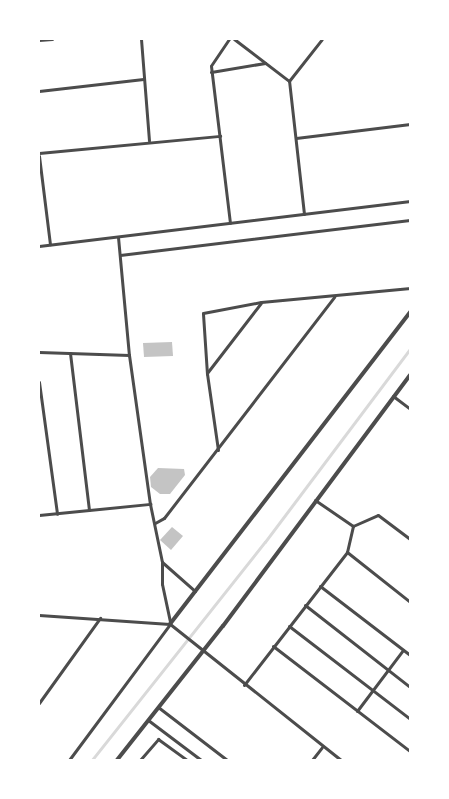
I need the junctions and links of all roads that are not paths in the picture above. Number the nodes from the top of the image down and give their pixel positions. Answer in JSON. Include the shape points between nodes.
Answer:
{"nodes":[{"id":1,"x":52,"y":39,"type":"edge"},
{"id":2,"x":142,"y":39,"type":"edge"},
{"id":3,"x":229,"y":39,"type":"edge"},
{"id":4,"x":234,"y":39,"type":"edge"},
{"id":5,"x":322,"y":39,"type":"edge"},
{"id":6,"x":39,"y":40,"type":"edge"},
{"id":7,"x":266,"y":63,"type":"junction"},
{"id":8,"x":211,"y":72,"type":"junction"},
{"id":9,"x":143,"y":79,"type":"junction"},
{"id":10,"x":289,"y":81,"type":"junction"},
{"id":11,"x":39,"y":91,"type":"edge"},
{"id":12,"x":410,"y":124,"type":"edge"},
{"id":13,"x":220,"y":136,"type":"junction"},
{"id":14,"x":296,"y":138,"type":"junction"},
{"id":15,"x":149,"y":142,"type":"junction"},
{"id":16,"x":39,"y":154,"type":"edge"},
{"id":17,"x":40,"y":188,"type":"edge"},
{"id":18,"x":410,"y":201,"type":"edge"},
{"id":19,"x":304,"y":214,"type":"junction"},
{"id":20,"x":410,"y":220,"type":"edge"},
{"id":21,"x":230,"y":223,"type":"junction"},
{"id":22,"x":118,"y":237,"type":"junction"},
{"id":23,"x":50,"y":244,"type":"junction"},
{"id":24,"x":39,"y":246,"type":"edge"},
{"id":25,"x":120,"y":255,"type":"junction"},
{"id":26,"x":410,"y":288,"type":"edge"},
{"id":27,"x":335,"y":297,"type":"junction"},
{"id":28,"x":262,"y":302,"type":"junction"},
{"id":29,"x":410,"y":312,"type":"edge"},
{"id":30,"x":39,"y":352,"type":"edge"},
{"id":31,"x":70,"y":353,"type":"junction"},
{"id":32,"x":129,"y":355,"type":"junction"},
{"id":33,"x":207,"y":374,"type":"junction"},
{"id":34,"x":410,"y":375,"type":"edge"},
{"id":35,"x":39,"y":382,"type":"edge"},
{"id":36,"x":393,"y":396,"type":"junction"},
{"id":37,"x":410,"y":409,"type":"edge"},
{"id":38,"x":218,"y":450,"type":"junction"},
{"id":39,"x":315,"y":500,"type":"junction"},
{"id":40,"x":150,"y":504,"type":"junction"},
{"id":41,"x":88,"y":510,"type":"junction"},
{"id":42,"x":57,"y":514,"type":"junction"},
{"id":43,"x":39,"y":515,"type":"edge"},
{"id":44,"x":155,"y":523,"type":"junction"},
{"id":45,"x":353,"y":526,"type":"junction"},
{"id":46,"x":410,"y":539,"type":"edge"},
{"id":47,"x":347,"y":552,"type":"junction"},
{"id":48,"x":162,"y":562,"type":"junction"},
{"id":49,"x":320,"y":586,"type":"junction"},
{"id":50,"x":195,"y":590,"type":"junction"},
{"id":51,"x":410,"y":602,"type":"edge"},
{"id":52,"x":305,"y":605,"type":"junction"},
{"id":53,"x":39,"y":615,"type":"edge"},
{"id":54,"x":100,"y":618,"type":"junction"},
{"id":55,"x":172,"y":625,"type":"junction"},
{"id":56,"x":289,"y":626,"type":"junction"},
{"id":57,"x":273,"y":646,"type":"junction"},
{"id":58,"x":200,"y":649,"type":"junction"},
{"id":59,"x":403,"y":650,"type":"junction"},
{"id":60,"x":410,"y":655,"type":"edge"},
{"id":61,"x":388,"y":669,"type":"junction"},
{"id":62,"x":244,"y":685,"type":"junction"},
{"id":63,"x":410,"y":687,"type":"edge"},
{"id":64,"x":372,"y":690,"type":"junction"},
{"id":65,"x":39,"y":703,"type":"edge"},
{"id":66,"x":158,"y":707,"type":"junction"},
{"id":67,"x":356,"y":711,"type":"junction"},
{"id":68,"x":410,"y":719,"type":"edge"},
{"id":69,"x":148,"y":720,"type":"junction"},
{"id":70,"x":322,"y":747,"type":"junction"},
{"id":71,"x":410,"y":751,"type":"edge"},
{"id":72,"x":69,"y":760,"type":"edge"},
{"id":73,"x":117,"y":760,"type":"edge"},
{"id":74,"x":140,"y":760,"type":"edge"},
{"id":75,"x":187,"y":760,"type":"edge"},
{"id":76,"x":201,"y":760,"type":"edge"},
{"id":77,"x":227,"y":760,"type":"edge"},
{"id":78,"x":312,"y":760,"type":"edge"},
{"id":79,"x":341,"y":760,"type":"edge"}],
"edges":[{"from":1,"to":6,"type":"street"},
{"from":2,"to":9,"type":"street"},
{"from":3,"to":8,"type":"street","via":[[211,61]]},
{"from":4,"to":7,"type":"street"},
{"from":5,"to":10,"type":"street"},
{"from":7,"to":8,"type":"street"},
{"from":7,"to":10,"type":"street"},
{"from":8,"to":13,"type":"street"},
{"from":9,"to":11,"type":"street"},
{"from":9,"to":15,"type":"street"},
{"from":10,"to":14,"type":"street"},
{"from":12,"to":14,"type":"street"},
{"from":13,"to":15,"type":"street"},
{"from":13,"to":21,"type":"street"},
{"from":14,"to":19,"type":"street"},
{"from":15,"to":16,"type":"street"},
{"from":16,"to":17,"type":"street"},
{"from":17,"to":23,"type":"street"},
{"from":18,"to":19,"type":"street"},
{"from":19,"to":21,"type":"street"},
{"from":20,"to":25,"type":"street"},
{"from":21,"to":22,"type":"street"},
{"from":22,"to":23,"type":"street"},
{"from":22,"to":25,"type":"street"},
{"from":23,"to":24,"type":"street"},
{"from":25,"to":32,"type":"street"},
{"from":26,"to":27,"type":"street"},
{"from":27,"to":28,"type":"street"},
{"from":27,"to":38,"type":"street"},
{"from":28,"to":33,"type":"street"},
{"from":28,"to":33,"type":"street","via":[[202,313]]},
{"from":29,"to":50,"type":"street"},
{"from":30,"to":31,"type":"street"},
{"from":31,"to":32,"type":"street"},
{"from":31,"to":41,"type":"street"},
{"from":32,"to":40,"type":"street"},
{"from":33,"to":38,"type":"street"},
{"from":34,"to":36,"type":"street"},
{"from":35,"to":42,"type":"street"},
{"from":36,"to":37,"type":"street"},
{"from":36,"to":39,"type":"street"},
{"from":38,"to":44,"type":"street","via":[[164,518]]},
{"from":39,"to":45,"type":"street"},
{"from":39,"to":58,"type":"street"},
{"from":40,"to":41,"type":"street"},
{"from":40,"to":44,"type":"street"},
{"from":41,"to":42,"type":"street"},
{"from":42,"to":43,"type":"street"},
{"from":44,"to":48,"type":"street"},
{"from":45,"to":46,"type":"street","via":[[375,514]]},
{"from":45,"to":47,"type":"street"},
{"from":47,"to":49,"type":"street"},
{"from":47,"to":51,"type":"street"},
{"from":48,"to":50,"type":"street"},
{"from":48,"to":55,"type":"street","via":[[162,584]]},
{"from":49,"to":52,"type":"street"},
{"from":49,"to":59,"type":"street"},
{"from":50,"to":55,"type":"street"},
{"from":52,"to":56,"type":"street"},
{"from":52,"to":61,"type":"street"},
{"from":53,"to":54,"type":"street"},
{"from":54,"to":55,"type":"street","via":[[163,621]]},
{"from":54,"to":65,"type":"street"},
{"from":55,"to":58,"type":"street"},
{"from":55,"to":72,"type":"street"},
{"from":56,"to":57,"type":"street"},
{"from":56,"to":64,"type":"street"},
{"from":57,"to":62,"type":"street"},
{"from":57,"to":67,"type":"street"},
{"from":58,"to":62,"type":"street"},
{"from":58,"to":66,"type":"street"},
{"from":59,"to":60,"type":"street"},
{"from":59,"to":61,"type":"street"},
{"from":61,"to":63,"type":"street"},
{"from":61,"to":64,"type":"street"},
{"from":62,"to":70,"type":"street"},
{"from":64,"to":67,"type":"street"},
{"from":64,"to":68,"type":"street"},
{"from":66,"to":69,"type":"street"},
{"from":66,"to":77,"type":"street"},
{"from":67,"to":71,"type":"street"},
{"from":69,"to":73,"type":"street"},
{"from":69,"to":76,"type":"street"},
{"from":70,"to":78,"type":"street"},
{"from":70,"to":79,"type":"street"},
{"from":74,"to":75,"type":"street","via":[[158,739]]}]}
